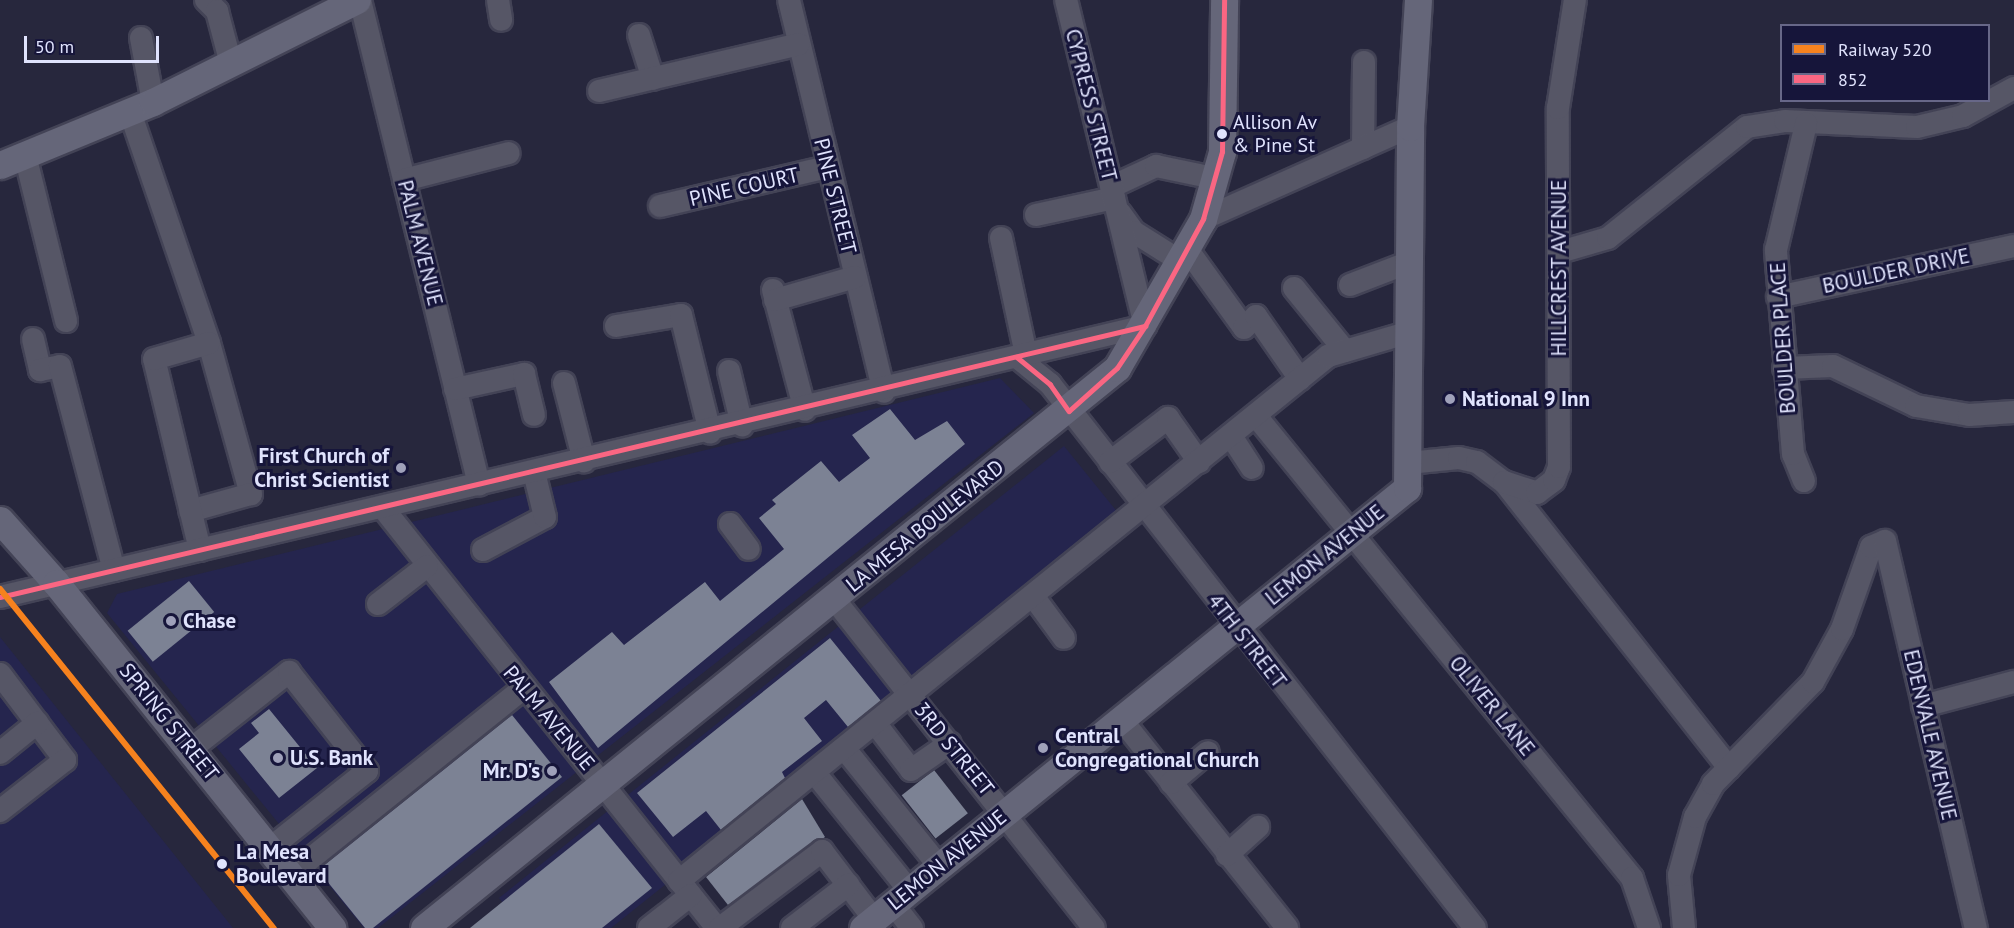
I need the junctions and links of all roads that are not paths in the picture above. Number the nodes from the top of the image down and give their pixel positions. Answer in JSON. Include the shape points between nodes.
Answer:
{"nodes":[{"id":1,"x":359,"y":0,"type":"edge"},
{"id":2,"x":789,"y":0,"type":"edge"},
{"id":3,"x":1066,"y":0,"type":"edge"},
{"id":4,"x":1224,"y":0,"type":"edge"},
{"id":5,"x":1418,"y":0,"type":"edge"},
{"id":6,"x":1575,"y":0,"type":"edge"},
{"id":7,"x":213,"y":4,"type":"edge"},
{"id":8,"x":639,"y":34,"type":"dead end"},
{"id":9,"x":141,"y":38,"type":"dead end"},
{"id":10,"x":799,"y":44,"type":"junction"},
{"id":11,"x":1364,"y":62,"type":"dead end"},
{"id":12,"x":231,"y":64,"type":"junction"},
{"id":13,"x":653,"y":79,"type":"junction"},
{"id":14,"x":2014,"y":88,"type":"edge"},
{"id":15,"x":599,"y":91,"type":"dead end"},
{"id":16,"x":1990,"y":101,"type":"edge"},
{"id":17,"x":1988,"y":102,"type":"edge"},
{"id":18,"x":142,"y":107,"type":"junction"},
{"id":19,"x":1806,"y":124,"type":"junction"},
{"id":20,"x":1410,"y":127,"type":"junction"},
{"id":21,"x":1363,"y":148,"type":"junction"},
{"id":22,"x":509,"y":153,"type":"dead end"},
{"id":23,"x":25,"y":155,"type":"junction"},
{"id":24,"x":0,"y":165,"type":"edge"},
{"id":25,"x":828,"y":167,"type":"junction"},
{"id":26,"x":1214,"y":178,"type":"junction"},
{"id":27,"x":404,"y":180,"type":"junction"},
{"id":28,"x":1114,"y":198,"type":"junction"},
{"id":29,"x":660,"y":206,"type":"dead end"},
{"id":30,"x":1036,"y":215,"type":"dead end"},
{"id":31,"x":1203,"y":219,"type":"junction"},
{"id":32,"x":1001,"y":238,"type":"dead end"},
{"id":33,"x":2014,"y":246,"type":"edge"},
{"id":34,"x":1560,"y":252,"type":"junction"},
{"id":35,"x":1183,"y":255,"type":"junction"},
{"id":36,"x":1410,"y":262,"type":"junction"},
{"id":37,"x":855,"y":277,"type":"junction"},
{"id":38,"x":1350,"y":285,"type":"dead end"},
{"id":39,"x":1294,"y":288,"type":"dead end"},
{"id":40,"x":1778,"y":297,"type":"junction"},
{"id":41,"x":66,"y":321,"type":"dead end"},
{"id":42,"x":616,"y":326,"type":"dead end"},
{"id":43,"x":1145,"y":326,"type":"junction"},
{"id":44,"x":1410,"y":332,"type":"junction"},
{"id":45,"x":33,"y":339,"type":"dead end"},
{"id":46,"x":208,"y":343,"type":"junction"},
{"id":47,"x":1345,"y":351,"type":"junction"},
{"id":48,"x":1022,"y":356,"type":"junction"},
{"id":49,"x":1784,"y":368,"type":"junction"},
{"id":50,"x":729,"y":371,"type":"dead end"},
{"id":51,"x":1300,"y":380,"type":"junction"},
{"id":52,"x":564,"y":383,"type":"dead end"},
{"id":53,"x":455,"y":388,"type":"junction"},
{"id":54,"x":884,"y":392,"type":"junction"},
{"id":55,"x":804,"y":410,"type":"junction"},
{"id":56,"x":1069,"y":411,"type":"junction"},
{"id":57,"x":2014,"y":412,"type":"edge"},
{"id":58,"x":534,"y":415,"type":"dead end"},
{"id":59,"x":1256,"y":416,"type":"junction"},
{"id":60,"x":742,"y":425,"type":"junction"},
{"id":61,"x":710,"y":432,"type":"junction"},
{"id":62,"x":1231,"y":436,"type":"junction"},
{"id":63,"x":584,"y":461,"type":"junction"},
{"id":64,"x":1110,"y":462,"type":"junction"},
{"id":65,"x":1199,"y":462,"type":"junction"},
{"id":66,"x":1408,"y":463,"type":"junction"},
{"id":67,"x":1252,"y":468,"type":"dead end"},
{"id":68,"x":534,"y":472,"type":"junction"},
{"id":69,"x":1804,"y":481,"type":"dead end"},
{"id":70,"x":1504,"y":482,"type":"junction"},
{"id":71,"x":479,"y":485,"type":"junction"},
{"id":72,"x":1145,"y":506,"type":"junction"},
{"id":73,"x":382,"y":507,"type":"junction"},
{"id":74,"x":192,"y":518,"type":"junction"},
{"id":75,"x":0,"y":520,"type":"edge"},
{"id":76,"x":730,"y":524,"type":"dead end"},
{"id":77,"x":1352,"y":533,"type":"junction"},
{"id":78,"x":749,"y":549,"type":"dead end"},
{"id":79,"x":200,"y":550,"type":"junction"},
{"id":80,"x":483,"y":550,"type":"dead end"},
{"id":81,"x":427,"y":566,"type":"junction"},
{"id":82,"x":114,"y":570,"type":"junction"},
{"id":83,"x":56,"y":583,"type":"junction"},
{"id":84,"x":1033,"y":596,"type":"junction"},
{"id":85,"x":0,"y":597,"type":"edge"},
{"id":86,"x":834,"y":599,"type":"junction"},
{"id":87,"x":378,"y":604,"type":"dead end"},
{"id":88,"x":1235,"y":627,"type":"junction"},
{"id":89,"x":1064,"y":638,"type":"dead end"},
{"id":90,"x":0,"y":674,"type":"edge"},
{"id":91,"x":2014,"y":682,"type":"edge"},
{"id":92,"x":522,"y":689,"type":"junction"},
{"id":93,"x":911,"y":694,"type":"junction"},
{"id":94,"x":1923,"y":706,"type":"junction"},
{"id":95,"x":1121,"y":719,"type":"junction"},
{"id":96,"x":37,"y":723,"type":"junction"},
{"id":97,"x":874,"y":723,"type":"junction"},
{"id":98,"x":950,"y":743,"type":"junction"},
{"id":99,"x":844,"y":748,"type":"junction"},
{"id":100,"x":191,"y":749,"type":"junction"},
{"id":101,"x":1208,"y":752,"type":"dead end"},
{"id":102,"x":0,"y":753,"type":"edge"},
{"id":103,"x":1729,"y":768,"type":"junction"},
{"id":104,"x":367,"y":771,"type":"junction"},
{"id":105,"x":814,"y":772,"type":"junction"},
{"id":106,"x":1171,"y":783,"type":"junction"},
{"id":107,"x":605,"y":785,"type":"junction"},
{"id":108,"x":386,"y":796,"type":"junction"},
{"id":109,"x":0,"y":811,"type":"edge"},
{"id":110,"x":1005,"y":813,"type":"junction"},
{"id":111,"x":1258,"y":827,"type":"dead end"},
{"id":112,"x":268,"y":849,"type":"junction"},
{"id":113,"x":1227,"y":855,"type":"junction"},
{"id":114,"x":939,"y":866,"type":"junction"},
{"id":115,"x":289,"y":876,"type":"junction"},
{"id":116,"x":848,"y":885,"type":"junction"},
{"id":117,"x":685,"y":888,"type":"junction"},
{"id":118,"x":885,"y":910,"type":"edge"},
{"id":119,"x":332,"y":928,"type":"edge"},
{"id":120,"x":424,"y":928,"type":"edge"},
{"id":121,"x":649,"y":928,"type":"edge"},
{"id":122,"x":718,"y":928,"type":"edge"},
{"id":123,"x":792,"y":928,"type":"edge"},
{"id":124,"x":912,"y":928,"type":"edge"},
{"id":125,"x":1095,"y":928,"type":"edge"},
{"id":126,"x":1287,"y":928,"type":"edge"},
{"id":127,"x":1475,"y":928,"type":"edge"},
{"id":128,"x":1649,"y":928,"type":"edge"},
{"id":129,"x":1684,"y":928,"type":"edge"},
{"id":130,"x":1976,"y":928,"type":"edge"}],
"edges":[{"from":1,"to":12,"type":"main road"},
{"from":1,"to":27,"type":"street","name":"PALM AVENUE"},
{"from":2,"to":10,"type":"street","name":"PINE STREET"},
{"from":3,"to":28,"type":"street","name":"CYPRESS STREET"},
{"from":4,"to":26,"type":"main road","name":"LA MESA BOULEVARD","via":[[1222,152]]},
{"from":5,"to":20,"type":"main road","name":"LEMON AVENUE"},
{"from":6,"to":34,"type":"street","name":"HILLCREST AVENUE","via":[[1558,108]]},
{"from":7,"to":12,"type":"street"},
{"from":8,"to":13,"type":"street"},
{"from":9,"to":18,"type":"street"},
{"from":10,"to":13,"type":"street"},
{"from":10,"to":25,"type":"street","name":"PINE STREET"},
{"from":11,"to":21,"type":"street"},
{"from":12,"to":18,"type":"main road"},
{"from":13,"to":15,"type":"street"},
{"from":14,"to":16,"type":"street"},
{"from":17,"to":19,"type":"street","via":[[1963,116],[1917,127]]},
{"from":18,"to":23,"type":"main road"},
{"from":18,"to":46,"type":"street"},
{"from":19,"to":34,"type":"street","via":[[1771,121],[1737,132],[1608,237]]},
{"from":19,"to":40,"type":"street","name":"BOULDER PLACE","via":[[1776,250]]},
{"from":20,"to":21,"type":"street"},
{"from":20,"to":36,"type":"main road","name":"LEMON AVENUE"},
{"from":21,"to":31,"type":"street"},
{"from":22,"to":27,"type":"street"},
{"from":23,"to":24,"type":"main road"},
{"from":23,"to":41,"type":"street"},
{"from":25,"to":29,"type":"street","name":"PINE COURT"},
{"from":25,"to":37,"type":"street","name":"PINE STREET"},
{"from":26,"to":28,"type":"street","via":[[1156,166]]},
{"from":26,"to":31,"type":"main road","name":"LA MESA BOULEVARD"},
{"from":27,"to":53,"type":"street","name":"PALM AVENUE"},
{"from":28,"to":30,"type":"street"},
{"from":28,"to":35,"type":"street","name":"CYPRESS STREET","via":[[1134,232]]},
{"from":28,"to":43,"type":"street","name":"CYPRESS STREET"},
{"from":31,"to":35,"type":"main road","name":"LA MESA BOULEVARD"},
{"from":32,"to":48,"type":"street"},
{"from":33,"to":40,"type":"street","name":"BOULDER DRIVE"},
{"from":34,"to":70,"type":"street","name":"HILLCREST AVENUE","via":[[1557,474],[1537,493]]},
{"from":35,"to":43,"type":"main road","name":"LA MESA BOULEVARD"},
{"from":35,"to":51,"type":"street","via":[[1244,328],[1256,316]]},
{"from":36,"to":38,"type":"street"},
{"from":36,"to":44,"type":"main road","name":"LEMON AVENUE"},
{"from":37,"to":54,"type":"street","name":"PINE STREET"},
{"from":37,"to":55,"type":"street","via":[[774,295]]},
{"from":39,"to":47,"type":"street"},
{"from":40,"to":49,"type":"street","name":"BOULDER PLACE"},
{"from":42,"to":61,"type":"street","via":[[681,315]]},
{"from":43,"to":48,"type":"street"},
{"from":43,"to":56,"type":"main road","name":"LA MESA BOULEVARD","via":[[1117,368]]},
{"from":44,"to":47,"type":"street"},
{"from":44,"to":66,"type":"main road","name":"LEMON AVENUE"},
{"from":45,"to":82,"type":"street","via":[[40,369],[60,366]]},
{"from":46,"to":74,"type":"street","via":[[154,359]]},
{"from":46,"to":74,"type":"street","via":[[251,494]]},
{"from":47,"to":51,"type":"street","via":[[1328,356]]},
{"from":48,"to":54,"type":"street"},
{"from":48,"to":56,"type":"street","name":"4TH STREET"},
{"from":49,"to":57,"type":"street","via":[[1833,366],[1916,406],[1969,414]]},
{"from":49,"to":69,"type":"street","name":"BOULDER PLACE","via":[[1792,454]]},
{"from":50,"to":60,"type":"street"},
{"from":51,"to":59,"type":"street"},
{"from":52,"to":63,"type":"street"},
{"from":53,"to":58,"type":"street","via":[[524,374]]},
{"from":53,"to":71,"type":"street","name":"PALM AVENUE"},
{"from":54,"to":55,"type":"street"},
{"from":55,"to":60,"type":"street"},
{"from":56,"to":64,"type":"street","name":"4TH STREET"},
{"from":56,"to":86,"type":"main road","name":"LA MESA BOULEVARD"},
{"from":59,"to":62,"type":"street"},
{"from":59,"to":77,"type":"street","name":"OLIVER LANE"},
{"from":60,"to":61,"type":"street"},
{"from":61,"to":63,"type":"street"},
{"from":62,"to":65,"type":"street"},
{"from":62,"to":67,"type":"street"},
{"from":63,"to":68,"type":"street"},
{"from":64,"to":65,"type":"street","via":[[1168,418]]},
{"from":64,"to":72,"type":"street","name":"4TH STREET"},
{"from":65,"to":72,"type":"street"},
{"from":66,"to":70,"type":"street","name":"HILLCREST AVENUE","via":[[1459,458],[1477,462]]},
{"from":66,"to":77,"type":"main road","name":"LEMON AVENUE","via":[[1407,488]]},
{"from":68,"to":71,"type":"street"},
{"from":68,"to":80,"type":"street","via":[[545,517]]},
{"from":70,"to":103,"type":"street","name":"HILLCREST AVENUE"},
{"from":71,"to":73,"type":"street"},
{"from":72,"to":84,"type":"street"},
{"from":72,"to":88,"type":"street","name":"4TH STREET"},
{"from":73,"to":79,"type":"street"},
{"from":73,"to":81,"type":"street","name":"PALM AVENUE"},
{"from":74,"to":79,"type":"street"},
{"from":75,"to":83,"type":"main road","name":"SPRING STREET"},
{"from":76,"to":78,"type":"street"},
{"from":77,"to":88,"type":"main road","name":"LEMON AVENUE"},
{"from":77,"to":128,"type":"street","name":"OLIVER LANE","via":[[1632,878]]},
{"from":79,"to":82,"type":"street"},
{"from":81,"to":87,"type":"street"},
{"from":81,"to":92,"type":"street","name":"PALM AVENUE"},
{"from":82,"to":83,"type":"street"},
{"from":83,"to":85,"type":"street"},
{"from":83,"to":100,"type":"main road","name":"SPRING STREET"},
{"from":84,"to":89,"type":"street"},
{"from":84,"to":93,"type":"street"},
{"from":86,"to":93,"type":"street","name":"3RD STREET"},
{"from":86,"to":107,"type":"main road","name":"LA MESA BOULEVARD"},
{"from":88,"to":95,"type":"main road","name":"LEMON AVENUE"},
{"from":88,"to":127,"type":"street","name":"4TH STREET"},
{"from":90,"to":96,"type":"street"},
{"from":91,"to":94,"type":"street"},
{"from":92,"to":107,"type":"street","name":"PALM AVENUE"},
{"from":92,"to":108,"type":"street"},
{"from":93,"to":97,"type":"street"},
{"from":93,"to":98,"type":"street","name":"3RD STREET"},
{"from":94,"to":103,"type":"street","name":"EDENVALE AVENUE","via":[[1885,541],[1871,547],[1842,628],[1813,682]]},
{"from":94,"to":130,"type":"street","name":"EDENVALE AVENUE"},
{"from":95,"to":106,"type":"street"},
{"from":95,"to":110,"type":"main road","name":"LEMON AVENUE"},
{"from":96,"to":102,"type":"street"},
{"from":96,"to":109,"type":"street","via":[[65,760]]},
{"from":97,"to":98,"type":"street","via":[[912,770]]},
{"from":97,"to":99,"type":"street"},
{"from":98,"to":110,"type":"street","name":"3RD STREET"},
{"from":99,"to":105,"type":"street"},
{"from":99,"to":114,"type":"street"},
{"from":100,"to":104,"type":"street","via":[[289,672]]},
{"from":100,"to":112,"type":"main road","name":"SPRING STREET"},
{"from":101,"to":106,"type":"street"},
{"from":103,"to":129,"type":"street","via":[[1695,817],[1678,875]]},
{"from":104,"to":108,"type":"street"},
{"from":104,"to":112,"type":"street"},
{"from":105,"to":117,"type":"street"},
{"from":105,"to":118,"type":"street"},
{"from":106,"to":113,"type":"street"},
{"from":107,"to":117,"type":"street","name":"PALM AVENUE"},
{"from":107,"to":120,"type":"main road","name":"LA MESA BOULEVARD"},
{"from":108,"to":115,"type":"street"},
{"from":110,"to":114,"type":"main road","name":"LEMON AVENUE"},
{"from":110,"to":125,"type":"street","name":"3RD STREET"},
{"from":111,"to":113,"type":"street"},
{"from":112,"to":115,"type":"main road","name":"SPRING STREET"},
{"from":113,"to":126,"type":"street"},
{"from":114,"to":118,"type":"main road","name":"LEMON AVENUE"},
{"from":115,"to":119,"type":"main road","name":"SPRING STREET"},
{"from":116,"to":118,"type":"street"},
{"from":116,"to":122,"type":"street","via":[[822,851]]},
{"from":116,"to":123,"type":"street"},
{"from":117,"to":121,"type":"street"},
{"from":117,"to":122,"type":"street","name":"PALM AVENUE"},
{"from":118,"to":124,"type":"street"}]}
